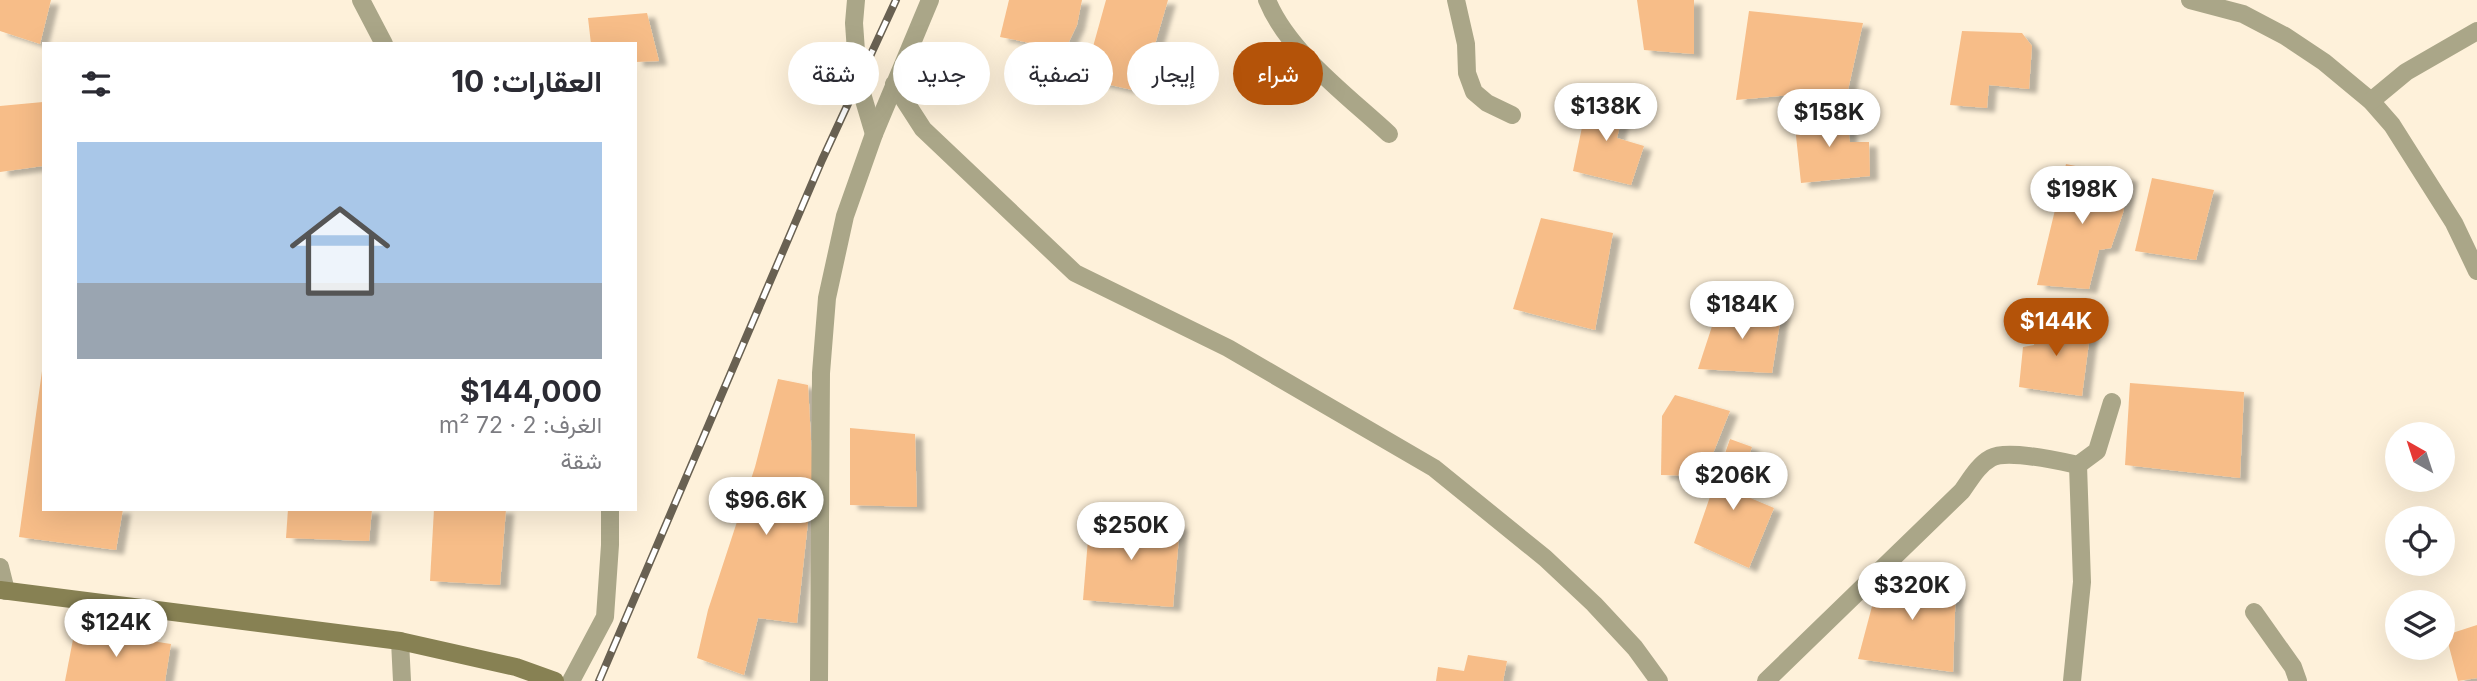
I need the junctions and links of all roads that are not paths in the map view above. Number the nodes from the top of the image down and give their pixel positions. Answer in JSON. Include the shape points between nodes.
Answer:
{"nodes":[{"id":1,"x":361,"y":0,"type":"edge"},
{"id":2,"x":856,"y":0,"type":"edge"},
{"id":3,"x":930,"y":0,"type":"edge"},
{"id":4,"x":1267,"y":0,"type":"edge"},
{"id":5,"x":1456,"y":0,"type":"edge"},
{"id":6,"x":2190,"y":0,"type":"edge"},
{"id":7,"x":2477,"y":31,"type":"edge"},
{"id":8,"x":383,"y":42,"type":"edge"},
{"id":9,"x":912,"y":42,"type":"edge"},
{"id":10,"x":893,"y":86,"type":"edge"},
{"id":11,"x":2371,"y":101,"type":"junction"},
{"id":12,"x":908,"y":105,"type":"edge"},
{"id":13,"x":1512,"y":115,"type":"dead end"},
{"id":14,"x":874,"y":134,"type":"junction"},
{"id":15,"x":1389,"y":134,"type":"dead end"},
{"id":16,"x":2477,"y":271,"type":"edge"},
{"id":17,"x":2112,"y":402,"type":"dead end"},
{"id":18,"x":2078,"y":465,"type":"junction"},
{"id":19,"x":610,"y":511,"type":"edge"},
{"id":20,"x":0,"y":567,"type":"edge"},
{"id":21,"x":3,"y":591,"type":"edge"},
{"id":22,"x":2254,"y":612,"type":"dead end"},
{"id":23,"x":400,"y":641,"type":"junction"},
{"id":24,"x":402,"y":681,"type":"edge"},
{"id":25,"x":555,"y":681,"type":"edge"},
{"id":26,"x":571,"y":681,"type":"edge"},
{"id":27,"x":819,"y":681,"type":"edge"},
{"id":28,"x":1659,"y":681,"type":"edge"},
{"id":29,"x":1766,"y":681,"type":"edge"},
{"id":30,"x":2072,"y":681,"type":"edge"},
{"id":31,"x":2298,"y":681,"type":"edge"}],
"edges":[{"from":1,"to":8,"type":"street"},
{"from":2,"to":14,"type":"street","via":[[858,80]]},
{"from":3,"to":9,"type":"street"},
{"from":4,"to":15,"type":"street","via":[[1301,52]]},
{"from":5,"to":13,"type":"street","via":[[1474,92]]},
{"from":6,"to":11,"type":"street","via":[[2242,14],[2285,36]]},
{"from":7,"to":11,"type":"street","via":[[2406,72]]},
{"from":10,"to":14,"type":"street"},
{"from":11,"to":16,"type":"street","via":[[2392,125],[2454,223]]},
{"from":12,"to":28,"type":"street","via":[[923,129],[1075,273],[1228,348],[1434,468],[1594,604]]},
{"from":14,"to":27,"type":"street","via":[[845,216],[827,298],[821,373]]},
{"from":17,"to":18,"type":"street","via":[[2097,451]]},
{"from":18,"to":29,"type":"street","via":[[2030,456],[1993,457]]},
{"from":18,"to":30,"type":"street","via":[[2082,582]]},
{"from":19,"to":26,"type":"street","via":[[605,617]]},
{"from":20,"to":21,"type":"street"},
{"from":21,"to":23,"type":"main road"},
{"from":22,"to":31,"type":"street"},
{"from":23,"to":24,"type":"street"},
{"from":23,"to":25,"type":"main road","via":[[516,667]]}]}
